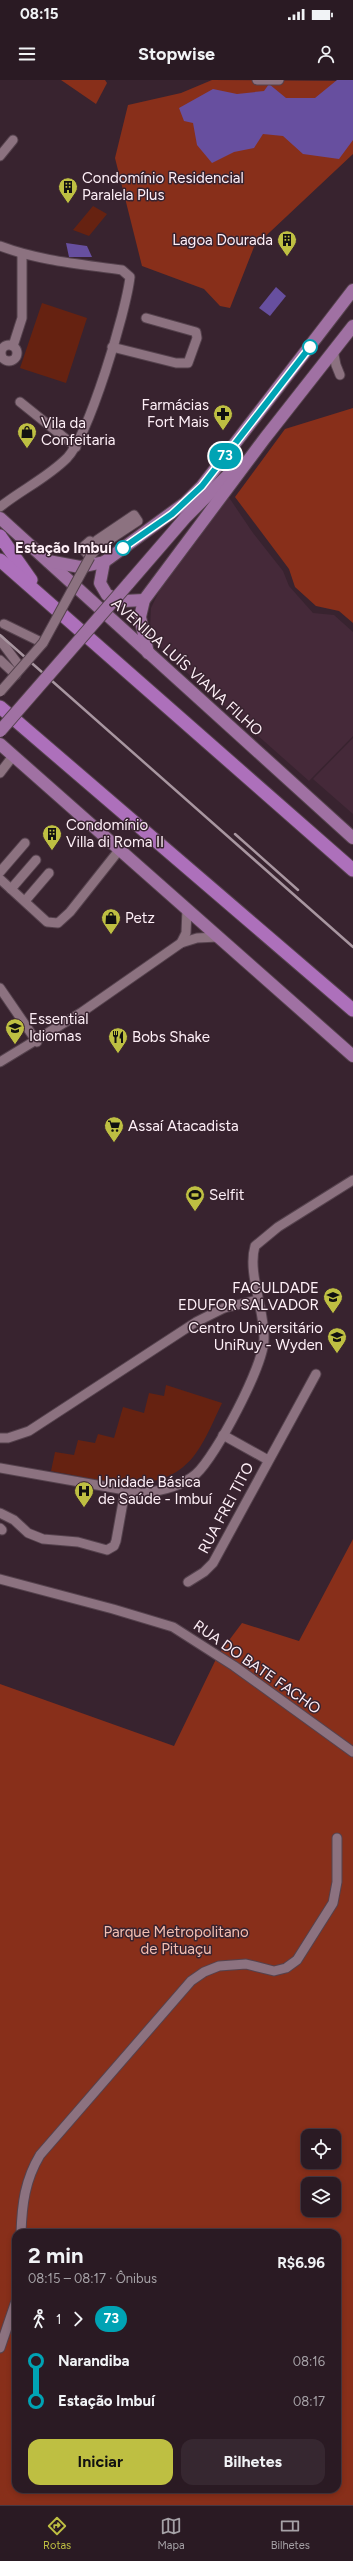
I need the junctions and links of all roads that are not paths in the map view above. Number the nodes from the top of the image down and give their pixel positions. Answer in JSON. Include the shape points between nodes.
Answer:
{"nodes":[{"id":1,"x":257,"y":80,"type":"edge"},
{"id":2,"x":279,"y":80,"type":"edge"},
{"id":3,"x":13,"y":140,"type":"dead end"},
{"id":4,"x":0,"y":156,"type":"edge"},
{"id":5,"x":0,"y":246,"type":"edge"},
{"id":6,"x":22,"y":254,"type":"junction"},
{"id":7,"x":353,"y":290,"type":"edge"},
{"id":8,"x":146,"y":318,"type":"dead end"},
{"id":9,"x":353,"y":326,"type":"edge"},
{"id":10,"x":12,"y":346,"type":"junction"},
{"id":11,"x":112,"y":347,"type":"junction"},
{"id":12,"x":1,"y":350,"type":"edge"},
{"id":13,"x":333,"y":350,"type":"junction"},
{"id":14,"x":340,"y":375,"type":"dead end"},
{"id":15,"x":20,"y":402,"type":"dead end"},
{"id":16,"x":265,"y":438,"type":"junction"},
{"id":17,"x":76,"y":447,"type":"junction"},
{"id":18,"x":0,"y":507,"type":"edge"},
{"id":19,"x":0,"y":518,"type":"edge"},
{"id":20,"x":106,"y":526,"type":"dead end"},
{"id":21,"x":123,"y":526,"type":"dead end"},
{"id":22,"x":98,"y":533,"type":"dead end"},
{"id":23,"x":0,"y":536,"type":"edge"},
{"id":24,"x":90,"y":541,"type":"dead end"},
{"id":25,"x":90,"y":557,"type":"junction"},
{"id":26,"x":44,"y":559,"type":"junction"},
{"id":27,"x":0,"y":560,"type":"edge"},
{"id":28,"x":104,"y":562,"type":"junction"},
{"id":29,"x":41,"y":595,"type":"junction"},
{"id":30,"x":144,"y":600,"type":"junction"},
{"id":31,"x":4,"y":624,"type":"dead end"},
{"id":32,"x":0,"y":640,"type":"edge"},
{"id":33,"x":43,"y":643,"type":"junction"},
{"id":34,"x":148,"y":653,"type":"junction"},
{"id":35,"x":1,"y":665,"type":"edge"},
{"id":36,"x":19,"y":672,"type":"junction"},
{"id":37,"x":0,"y":692,"type":"edge"},
{"id":38,"x":3,"y":711,"type":"edge"},
{"id":39,"x":0,"y":731,"type":"edge"},
{"id":40,"x":0,"y":744,"type":"edge"},
{"id":41,"x":13,"y":756,"type":"junction"},
{"id":42,"x":0,"y":773,"type":"edge"},
{"id":43,"x":353,"y":838,"type":"edge"},
{"id":44,"x":25,"y":843,"type":"dead end"},
{"id":45,"x":120,"y":849,"type":"junction"},
{"id":46,"x":36,"y":860,"type":"dead end"},
{"id":47,"x":353,"y":870,"type":"edge"},
{"id":48,"x":0,"y":872,"type":"edge"},
{"id":49,"x":49,"y":873,"type":"dead end"},
{"id":50,"x":0,"y":879,"type":"edge"},
{"id":51,"x":11,"y":889,"type":"junction"},
{"id":52,"x":25,"y":901,"type":"junction"},
{"id":53,"x":187,"y":909,"type":"junction"},
{"id":54,"x":218,"y":937,"type":"junction"},
{"id":55,"x":181,"y":943,"type":"junction"},
{"id":56,"x":0,"y":988,"type":"edge"},
{"id":57,"x":353,"y":1010,"type":"edge"},
{"id":58,"x":37,"y":1042,"type":"junction"},
{"id":59,"x":353,"y":1056,"type":"edge"},
{"id":60,"x":0,"y":1062,"type":"edge"},
{"id":61,"x":353,"y":1180,"type":"edge"},
{"id":62,"x":258,"y":1300,"type":"junction"},
{"id":63,"x":316,"y":1374,"type":"dead end"},
{"id":64,"x":223,"y":1435,"type":"junction"},
{"id":65,"x":0,"y":1438,"type":"edge"},
{"id":66,"x":268,"y":1460,"type":"junction"},
{"id":67,"x":0,"y":1468,"type":"edge"},
{"id":68,"x":125,"y":1491,"type":"junction"},
{"id":69,"x":0,"y":1513,"type":"edge"},
{"id":70,"x":0,"y":1580,"type":"edge"},
{"id":71,"x":188,"y":1582,"type":"dead end"},
{"id":72,"x":353,"y":1752,"type":"edge"},
{"id":73,"x":337,"y":1838,"type":"dead end"},
{"id":74,"x":21,"y":2229,"type":"edge"},
{"id":75,"x":12,"y":2313,"type":"edge"},
{"id":76,"x":0,"y":2348,"type":"edge"}],
"edges":[{"from":1,"to":2,"type":"street"},
{"from":3,"to":4,"type":"street"},
{"from":5,"to":6,"type":"street"},
{"from":6,"to":10,"type":"street","via":[[22,318]]},
{"from":6,"to":11,"type":"street","via":[[51,261],[122,270],[128,274],[130,282]]},
{"from":7,"to":28,"type":"main road","via":[[202,486],[172,514]]},
{"from":8,"to":11,"type":"street","via":[[196,332],[197,338],[188,363],[176,364]]},
{"from":9,"to":13,"type":"main road"},
{"from":10,"to":12,"type":"street"},
{"from":10,"to":12,"type":"street","via":[[17,353],[11,361],[2,358]]},
{"from":11,"to":17,"type":"street","via":[[94,404]]},
{"from":13,"to":14,"type":"street"},
{"from":13,"to":16,"type":"main road"},
{"from":15,"to":17,"type":"street"},
{"from":16,"to":30,"type":"main road"},
{"from":16,"to":39,"type":"main road","bridge":true,"via":[[185,518]]},
{"from":17,"to":18,"type":"street","via":[[54,470]]},
{"from":19,"to":26,"type":"main road","name":"AVENIDA LUÍS VIANA FILHO"},
{"from":20,"to":22,"type":"street"},
{"from":21,"to":25,"type":"street","via":[[99,542],[97,540],[134,515],[138,521],[97,548]]},
{"from":23,"to":29,"type":"highway"},
{"from":24,"to":25,"type":"street","via":[[82,548]]},
{"from":25,"to":33,"type":"street","bridge":true},
{"from":26,"to":28,"type":"main road","via":[[80,567]]},
{"from":26,"to":34,"type":"main road","name":"AVENIDA LUÍS VIANA FILHO"},
{"from":27,"to":29,"type":"highway"},
{"from":28,"to":30,"type":"main road","via":[[100,583],[107,595],[124,602]]},
{"from":29,"to":47,"type":"highway"},
{"from":30,"to":34,"type":"main road","via":[[140,617]]},
{"from":31,"to":33,"type":"street"},
{"from":32,"to":36,"type":"street"},
{"from":33,"to":36,"type":"street","bridge":true},
{"from":34,"to":43,"type":"main road","name":"AVENIDA LUÍS VIANA FILHO"},
{"from":35,"to":36,"type":"street"},
{"from":36,"to":37,"type":"street","bridge":true},
{"from":38,"to":57,"type":"highway"},
{"from":40,"to":41,"type":"main road"},
{"from":41,"to":42,"type":"street"},
{"from":41,"to":45,"type":"main road"},
{"from":44,"to":48,"type":"street"},
{"from":45,"to":52,"type":"street","via":[[58,924],[48,922]]},
{"from":45,"to":53,"type":"main road"},
{"from":46,"to":51,"type":"street"},
{"from":49,"to":52,"type":"street"},
{"from":50,"to":51,"type":"street"},
{"from":51,"to":52,"type":"street"},
{"from":53,"to":54,"type":"main road"},
{"from":53,"to":55,"type":"street","via":[[186,933]]},
{"from":54,"to":55,"type":"street","via":[[196,938]]},
{"from":54,"to":59,"type":"main road"},
{"from":55,"to":58,"type":"street"},
{"from":56,"to":58,"type":"street"},
{"from":58,"to":60,"type":"street"},
{"from":61,"to":62,"type":"street","via":[[257,1242],[253,1257]]},
{"from":62,"to":64,"type":"street","via":[[264,1339],[262,1353],[258,1367]]},
{"from":62,"to":65,"type":"street","via":[[224,1308],[196,1322],[29,1431]]},
{"from":63,"to":66,"type":"street","name":"RUA FREI TITO"},
{"from":64,"to":66,"type":"street","name":"RUA FREI TITO"},
{"from":64,"to":68,"type":"street","via":[[196,1473],[181,1484],[149,1492]]},
{"from":66,"to":71,"type":"street","name":"RUA FREI TITO","via":[[213,1563]]},
{"from":67,"to":68,"type":"street"},
{"from":68,"to":69,"type":"street","via":[[116,1541],[114,1546],[107,1550],[78,1542],[43,1539],[28,1533],[14,1520]]},
{"from":70,"to":72,"type":"street","name":"RUA DO BATE FACHO","via":[[174,1627],[234,1666]]},
{"from":73,"to":74,"type":"street","via":[[337,1882],[333,1903],[297,1960],[286,1968],[274,1970],[246,1964],[219,1966],[191,1981],[40,2155],[30,2174],[24,2194]]},
{"from":75,"to":76,"type":"street"}]}
